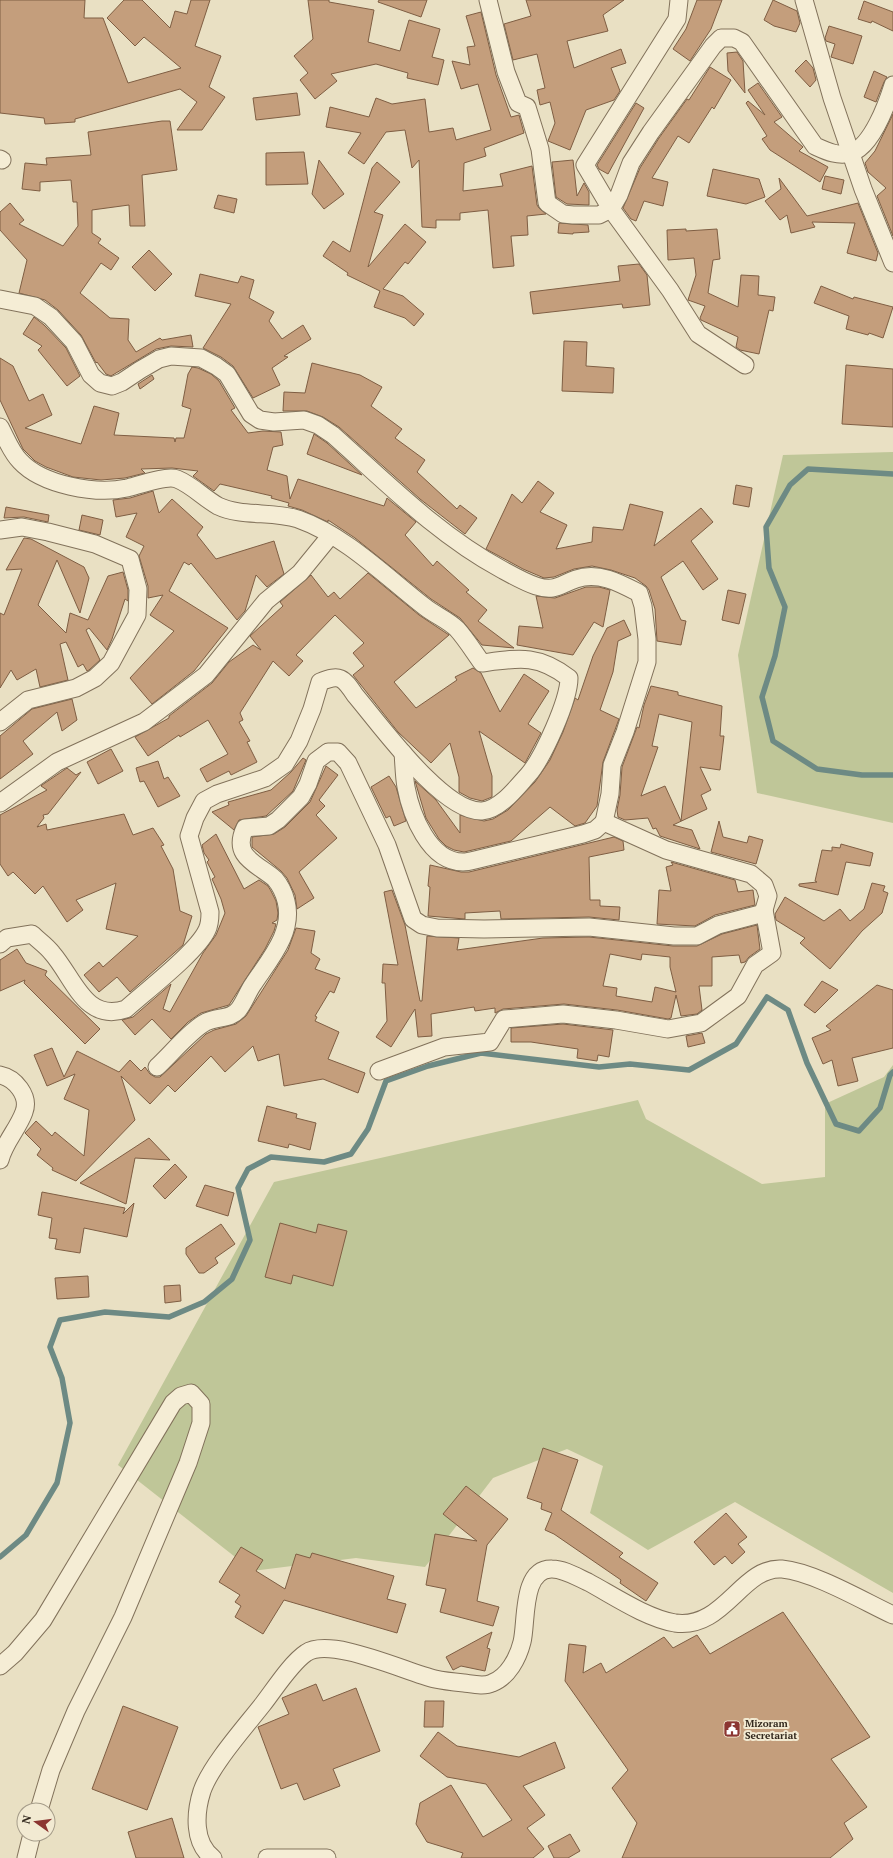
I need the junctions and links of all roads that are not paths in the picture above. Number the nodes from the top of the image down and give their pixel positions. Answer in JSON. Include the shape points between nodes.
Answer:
{"nodes":[{"id":1,"x":488,"y":0,"type":"edge"},
{"id":2,"x":679,"y":0,"type":"edge"},
{"id":3,"x":805,"y":0,"type":"edge"},
{"id":4,"x":893,"y":85,"type":"edge"},
{"id":5,"x":852,"y":153,"type":"junction"},
{"id":6,"x":611,"y":209,"type":"junction"},
{"id":7,"x":893,"y":263,"type":"edge"},
{"id":8,"x":0,"y":299,"type":"edge"},
{"id":9,"x":745,"y":366,"type":"dead end"},
{"id":10,"x":0,"y":427,"type":"edge"},
{"id":11,"x":0,"y":530,"type":"edge"},
{"id":12,"x":331,"y":535,"type":"junction"},
{"id":13,"x":0,"y":722,"type":"edge"},
{"id":14,"x":403,"y":753,"type":"junction"},
{"id":15,"x":0,"y":803,"type":"edge"},
{"id":16,"x":604,"y":822,"type":"junction"},
{"id":17,"x":764,"y":910,"type":"junction"},
{"id":18,"x":0,"y":944,"type":"edge"},
{"id":19,"x":157,"y":1067,"type":"dead end"},
{"id":20,"x":379,"y":1071,"type":"dead end"},
{"id":21,"x":0,"y":1075,"type":"edge"},
{"id":22,"x":0,"y":1160,"type":"edge"},
{"id":23,"x":893,"y":1615,"type":"edge"},
{"id":24,"x":0,"y":1666,"type":"edge"},
{"id":25,"x":41,"y":1802,"type":"edge"},
{"id":26,"x":30,"y":1842,"type":"edge"},
{"id":27,"x":26,"y":1858,"type":"edge"},
{"id":28,"x":212,"y":1858,"type":"edge"},
{"id":29,"x":267,"y":1858,"type":"edge"},
{"id":30,"x":327,"y":1858,"type":"edge"}],
"edges":[{"from":1,"to":6,"type":"street","via":[[509,78],[518,103],[527,107],[540,149],[547,203],[563,214],[573,215],[599,215]]},
{"from":2,"to":6,"type":"street","via":[[677,19],[585,165]]},
{"from":3,"to":5,"type":"street","via":[[832,98]]},
{"from":4,"to":5,"type":"street","via":[[870,138]]},
{"from":5,"to":6,"type":"street","via":[[834,154],[815,146],[742,42],[734,38],[721,38],[647,138],[631,163]]},
{"from":5,"to":7,"type":"street","via":[[863,189]]},
{"from":6,"to":9,"type":"street","via":[[670,290],[698,334]]},
{"from":8,"to":16,"type":"street","via":[[35,306],[51,317],[74,342],[91,375],[100,383],[112,386],[159,359],[171,356],[201,358],[216,366],[227,374],[251,414],[260,420],[304,420],[318,425],[333,435],[435,525],[482,559],[517,578],[550,590],[576,578],[589,576],[604,578],[639,593],[647,639],[647,662],[612,766]]},
{"from":10,"to":12,"type":"street","via":[[19,460],[32,472],[62,484],[94,490],[112,490],[154,480],[176,478],[219,506],[298,519]]},
{"from":11,"to":13,"type":"street","via":[[22,527],[95,544],[130,559],[138,589],[136,615],[111,663],[95,678],[76,688],[28,700]]},
{"from":12,"to":14,"type":"street","via":[[456,629],[482,663],[519,658],[542,662],[569,678],[569,688],[535,767],[501,803],[482,811],[455,802],[429,782]]},
{"from":12,"to":15,"type":"street","via":[[300,573],[266,601],[206,675],[144,722],[57,762]]},
{"from":14,"to":16,"type":"street","via":[[406,786],[412,810],[432,848],[446,858],[462,862],[505,853],[583,834],[595,830]]},
{"from":14,"to":18,"type":"street","via":[[345,681],[333,677],[320,682],[299,741],[285,764],[265,778],[204,801],[189,836],[210,912],[207,930],[191,951],[126,1009],[115,1013],[102,1011],[89,1004],[52,953],[32,934],[7,938]]},
{"from":16,"to":17,"type":"street","via":[[666,850],[751,874],[764,885],[768,896]]},
{"from":17,"to":19,"type":"street","via":[[760,914],[718,925],[697,936],[589,927],[484,930],[422,925],[413,919],[387,845],[348,763],[338,752],[328,752],[316,761],[308,784],[290,809],[269,826],[245,828],[241,840],[249,861],[275,880],[285,896],[287,925],[278,945],[239,1009],[229,1017],[206,1022]]},
{"from":17,"to":20,"type":"street","via":[[772,953],[755,965],[738,996],[701,1023],[668,1029],[562,1014],[504,1019],[490,1042],[444,1047]]},
{"from":21,"to":22,"type":"street","via":[[17,1084],[21,1090],[25,1111]]},
{"from":23,"to":28,"type":"street","via":[[814,1578],[783,1569],[769,1570],[753,1578],[723,1607],[708,1616],[690,1623],[677,1623],[662,1620],[577,1577],[550,1568],[540,1572],[528,1591],[523,1642],[515,1662],[504,1676],[491,1684],[476,1685],[436,1679],[345,1651],[321,1647],[313,1649],[299,1659],[237,1737],[213,1770],[203,1789],[197,1826],[206,1853]]},
{"from":24,"to":25,"type":"street","via":[[15,1653],[43,1620],[173,1403],[181,1396],[191,1393],[201,1404],[202,1413],[188,1463],[123,1617],[73,1718],[51,1770]]},
{"from":26,"to":27,"type":"street"},
{"from":29,"to":30,"type":"street"}]}
